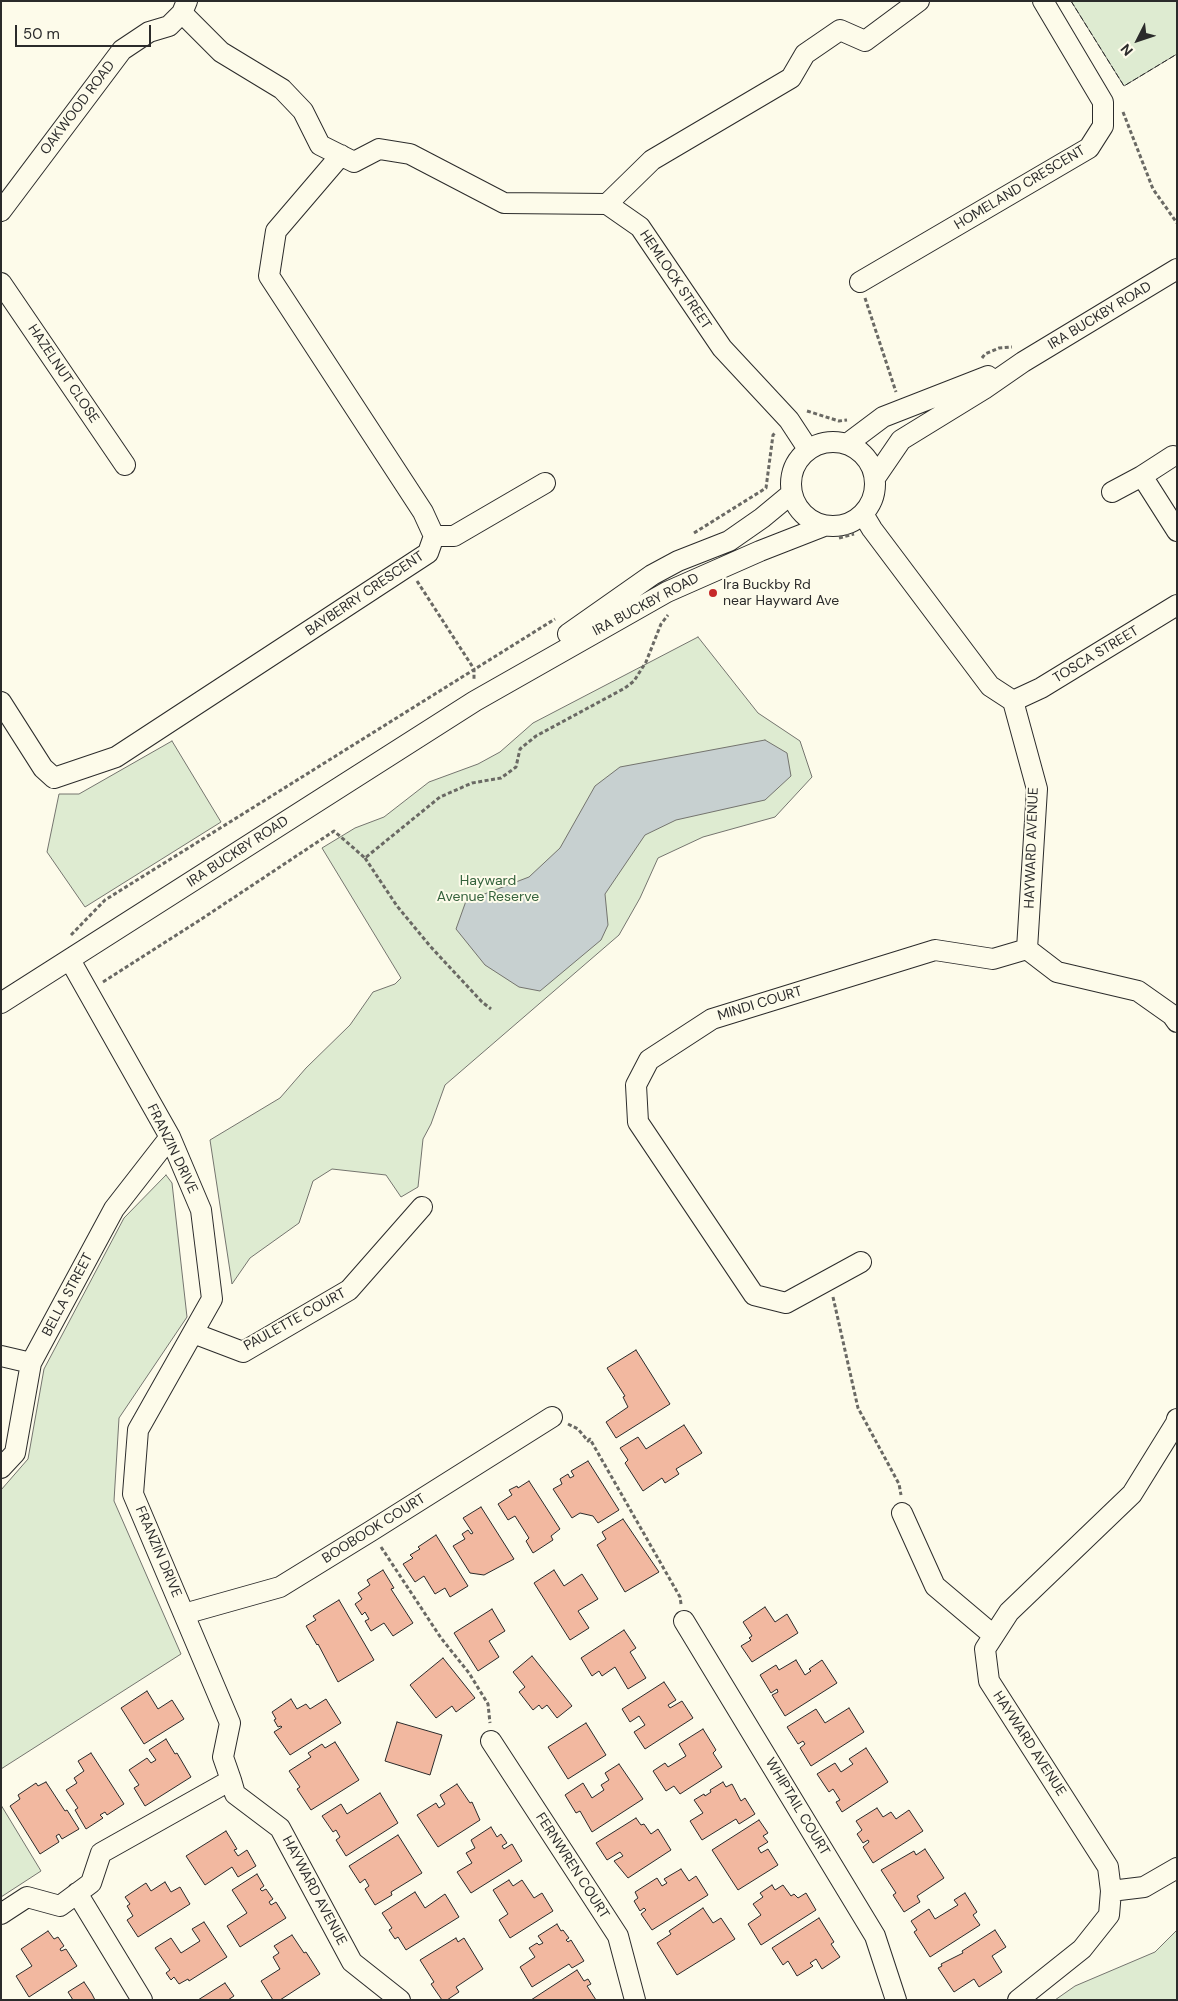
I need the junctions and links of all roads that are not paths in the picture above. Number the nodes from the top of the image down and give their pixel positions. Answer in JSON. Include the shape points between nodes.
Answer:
{"nodes":[{"id":1,"x":919,"y":1,"type":"edge"},
{"id":2,"x":1043,"y":1,"type":"edge"},
{"id":3,"x":184,"y":7,"type":"edge"},
{"id":4,"x":341,"y":156,"type":"junction"},
{"id":5,"x":607,"y":204,"type":"junction"},
{"id":6,"x":1,"y":211,"type":"edge"},
{"id":7,"x":1177,"y":269,"type":"edge"},
{"id":8,"x":860,"y":282,"type":"road end"},
{"id":9,"x":1,"y":283,"type":"edge"},
{"id":10,"x":1023,"y":362,"type":"junction"},
{"id":11,"x":847,"y":444,"type":"junction"},
{"id":12,"x":808,"y":449,"type":"junction"},
{"id":13,"x":1173,"y":456,"type":"dead end"},
{"id":14,"x":125,"y":465,"type":"dead end"},
{"id":15,"x":1142,"y":476,"type":"junction"},
{"id":16,"x":875,"y":478,"type":"junction"},
{"id":17,"x":544,"y":483,"type":"dead end"},
{"id":18,"x":1112,"y":492,"type":"dead end"},
{"id":19,"x":791,"y":494,"type":"junction"},
{"id":20,"x":868,"y":521,"type":"junction"},
{"id":21,"x":1177,"y":531,"type":"edge"},
{"id":22,"x":827,"y":532,"type":"junction"},
{"id":23,"x":434,"y":536,"type":"junction"},
{"id":24,"x":1177,"y":606,"type":"edge"},
{"id":25,"x":475,"y":701,"type":"junction"},
{"id":26,"x":1014,"y":701,"type":"junction"},
{"id":27,"x":1,"y":702,"type":"edge"},
{"id":28,"x":1027,"y":949,"type":"junction"},
{"id":29,"x":70,"y":960,"type":"junction"},
{"id":30,"x":1,"y":1003,"type":"edge"},
{"id":31,"x":1177,"y":1022,"type":"edge"},
{"id":32,"x":170,"y":1136,"type":"junction"},
{"id":33,"x":422,"y":1207,"type":"dead end"},
{"id":34,"x":861,"y":1262,"type":"dead end"},
{"id":35,"x":193,"y":1333,"type":"junction"},
{"id":36,"x":1,"y":1356,"type":"edge"},
{"id":37,"x":30,"y":1363,"type":"junction"},
{"id":38,"x":552,"y":1417,"type":"road end"},
{"id":39,"x":1177,"y":1419,"type":"edge"},
{"id":40,"x":1,"y":1468,"type":"edge"},
{"id":41,"x":902,"y":1513,"type":"road end"},
{"id":42,"x":184,"y":1614,"type":"junction"},
{"id":43,"x":684,"y":1621,"type":"road end"},
{"id":44,"x":992,"y":1635,"type":"junction"},
{"id":45,"x":492,"y":1741,"type":"road end"},
{"id":46,"x":231,"y":1780,"type":"junction"},
{"id":47,"x":1177,"y":1868,"type":"edge"},
{"id":48,"x":1112,"y":1891,"type":"junction"},
{"id":49,"x":77,"y":1894,"type":"junction"},
{"id":50,"x":1,"y":1914,"type":"edge"},
{"id":51,"x":142,"y":2000,"type":"edge"},
{"id":52,"x":400,"y":2000,"type":"edge"},
{"id":53,"x":635,"y":2000,"type":"edge"},
{"id":54,"x":896,"y":2000,"type":"edge"},
{"id":55,"x":1018,"y":2000,"type":"edge"}],
"edges":[{"from":1,"to":5,"type":"street","via":[[865,41],[840,30],[805,54],[791,78],[652,160]]},
{"from":2,"to":8,"type":"street","name":"HOMELAND CRESCENT","via":[[1102,102],[1103,126],[1089,148]]},
{"from":3,"to":4,"type":"street","via":[[221,52],[282,89],[303,111],[320,145]]},
{"from":3,"to":6,"type":"street","name":"OAKWOOD ROAD","via":[[169,26],[149,32],[122,50]]},
{"from":4,"to":5,"type":"street","via":[[354,162],[379,149],[410,154],[504,203]]},
{"from":4,"to":23,"type":"street","name":"BAYBERRY CRESCENT","via":[[276,230],[269,276],[423,512]]},
{"from":5,"to":12,"type":"street","name":"HEMLOCK STREET","via":[[640,227],[722,348],[789,420]]},
{"from":7,"to":10,"type":"street","name":"IRA BUCKBY ROAD"},
{"from":9,"to":14,"type":"street","name":"HAZELNUT CLOSE"},
{"from":10,"to":11,"type":"street","name":"IRA BUCKBY ROAD","via":[[883,417]]},
{"from":10,"to":16,"type":"street","name":"IRA BUCKBY ROAD","via":[[901,440]]},
{"from":11,"to":12,"type":"street","via":[[833,441]]},
{"from":11,"to":16,"type":"street","via":[[865,457]]},
{"from":12,"to":19,"type":"street","via":[[792,469]]},
{"from":13,"to":15,"type":"street"},
{"from":15,"to":18,"type":"street"},
{"from":15,"to":21,"type":"street"},
{"from":16,"to":20,"type":"street"},
{"from":17,"to":23,"type":"street","via":[[454,536]]},
{"from":19,"to":22,"type":"street","via":[[803,514]]},
{"from":19,"to":25,"type":"street","name":"IRA BUCKBY ROAD","via":[[729,541],[652,575]]},
{"from":20,"to":22,"type":"street","via":[[852,522]]},
{"from":20,"to":26,"type":"street","via":[[990,686]]},
{"from":22,"to":25,"type":"street","name":"IRA BUCKBY ROAD","via":[[720,567],[666,592]]},
{"from":23,"to":27,"type":"street","name":"BAYBERRY CRESCENT","via":[[428,552],[408,566],[116,757],[54,778],[42,768]]},
{"from":24,"to":26,"type":"street","name":"TOSCA STREET","via":[[1042,688]]},
{"from":25,"to":29,"type":"street","name":"IRA BUCKBY ROAD"},
{"from":26,"to":28,"type":"street","name":"HAYWARD AVENUE","via":[[1037,789]]},
{"from":28,"to":31,"type":"street","via":[[1057,972],[1138,991]]},
{"from":28,"to":34,"type":"street","name":"MINDI COURT","via":[[994,959],[935,950],[712,1019],[649,1060],[636,1085],[638,1122],[754,1295],[786,1302]]},
{"from":29,"to":30,"type":"street","name":"IRA BUCKBY ROAD"},
{"from":29,"to":32,"type":"street","name":"FRANZIN DRIVE"},
{"from":32,"to":35,"type":"street","name":"FRANZIN DRIVE","via":[[201,1210],[211,1290],[212,1299]]},
{"from":32,"to":37,"type":"street","name":"BELLA STREET","via":[[114,1209]]},
{"from":33,"to":35,"type":"street","name":"PAULETTE COURT","via":[[350,1290],[243,1352]]},
{"from":35,"to":42,"type":"street","name":"FRANZIN DRIVE","via":[[138,1430],[134,1494]]},
{"from":36,"to":37,"type":"street"},
{"from":37,"to":40,"type":"street","name":"BELLA STREET","via":[[15,1453]]},
{"from":38,"to":42,"type":"street","name":"BOOBOOK COURT","via":[[280,1587]]},
{"from":39,"to":44,"type":"street","name":"HAYWARD AVENUE","via":[[1132,1494],[1009,1612]]},
{"from":41,"to":44,"type":"street","via":[[935,1586]]},
{"from":42,"to":46,"type":"street","name":"FRANZIN DRIVE","via":[[230,1723],[223,1756]]},
{"from":43,"to":54,"type":"street","name":"WHIPTAIL COURT","via":[[875,1936]]},
{"from":44,"to":48,"type":"street","name":"HAYWARD AVENUE","via":[[985,1649],[989,1681],[1108,1867]]},
{"from":45,"to":53,"type":"street","name":"FERNWREN COURT","via":[[618,1936]]},
{"from":46,"to":49,"type":"street","via":[[101,1852],[91,1883]]},
{"from":46,"to":52,"type":"street","name":"HAYWARD AVENUE","via":[[235,1794],[280,1828],[352,1962]]},
{"from":47,"to":48,"type":"street","via":[[1144,1887]]},
{"from":48,"to":55,"type":"street","name":"HAYWARD AVENUE","via":[[1109,1915],[1082,1949]]},
{"from":49,"to":50,"type":"street","via":[[60,1906],[27,1897]]},
{"from":49,"to":51,"type":"street"}]}
